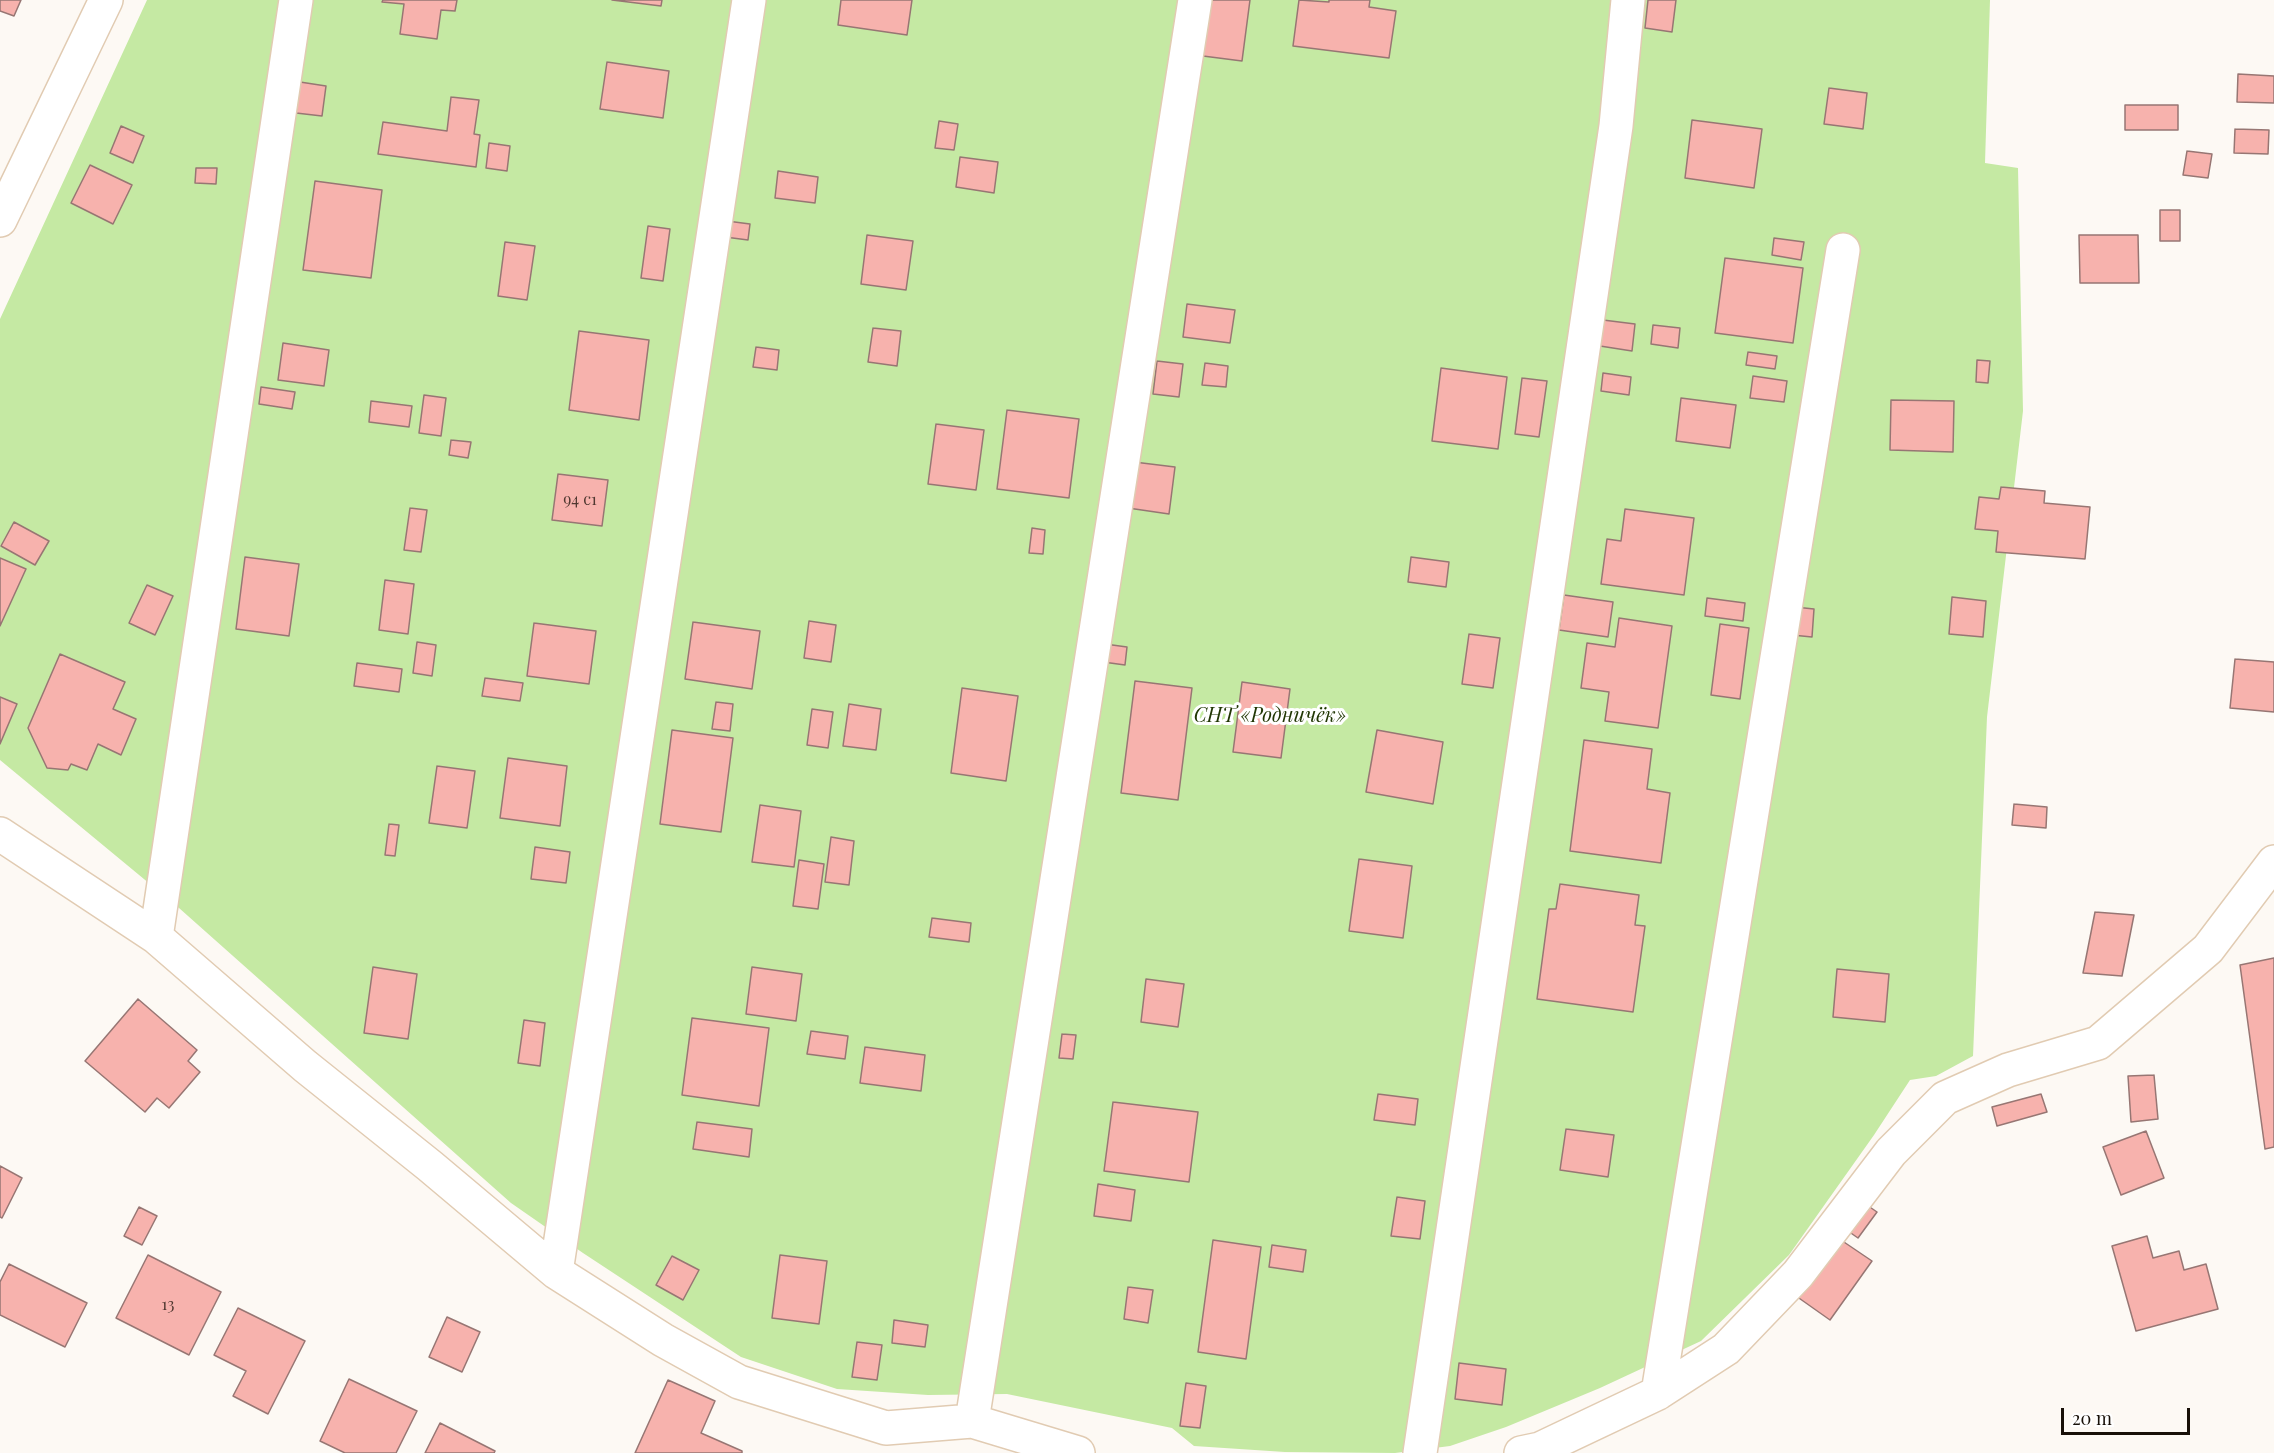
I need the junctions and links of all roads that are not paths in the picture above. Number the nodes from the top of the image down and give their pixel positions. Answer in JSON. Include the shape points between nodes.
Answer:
{"nodes":[{"id":1,"x":106,"y":0,"type":"edge"},
{"id":2,"x":296,"y":0,"type":"edge"},
{"id":3,"x":749,"y":0,"type":"edge"},
{"id":4,"x":1195,"y":0,"type":"edge"},
{"id":5,"x":1628,"y":0,"type":"edge"},
{"id":6,"x":0,"y":220,"type":"edge"},
{"id":7,"x":1843,"y":250,"type":"dead end"},
{"id":8,"x":0,"y":834,"type":"edge"},
{"id":9,"x":2274,"y":862,"type":"edge"},
{"id":10,"x":156,"y":937,"type":"junction"},
{"id":11,"x":556,"y":1272,"type":"junction"},
{"id":12,"x":1658,"y":1393,"type":"junction"},
{"id":13,"x":972,"y":1422,"type":"junction"},
{"id":14,"x":1078,"y":1453,"type":"edge"},
{"id":15,"x":1420,"y":1453,"type":"edge"},
{"id":16,"x":1521,"y":1453,"type":"edge"}],
"edges":[{"from":1,"to":6,"type":"street"},
{"from":2,"to":10,"type":"street"},
{"from":3,"to":11,"type":"street"},
{"from":4,"to":13,"type":"street"},
{"from":5,"to":15,"type":"street","via":[[1616,126]]},
{"from":7,"to":12,"type":"street"},
{"from":8,"to":10,"type":"street"},
{"from":9,"to":12,"type":"street","via":[[2208,949],[2098,1042],[2007,1070],[1945,1098],[1891,1152],[1798,1274],[1726,1349]]},
{"from":10,"to":11,"type":"street","via":[[305,1066]]},
{"from":11,"to":13,"type":"street","via":[[663,1340],[739,1382],[885,1428]]},
{"from":12,"to":16,"type":"street","via":[[1540,1449]]},
{"from":13,"to":14,"type":"street"}]}
